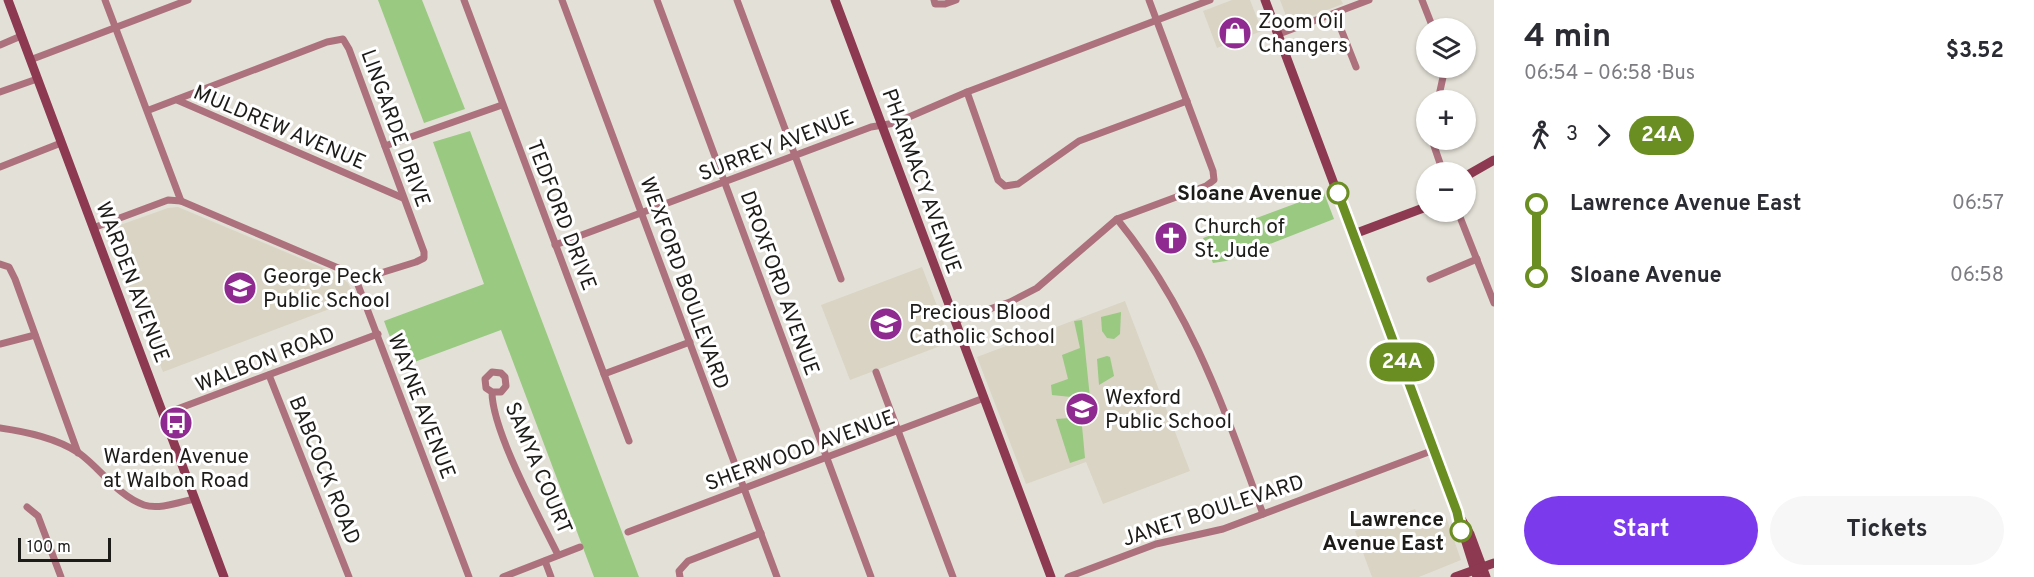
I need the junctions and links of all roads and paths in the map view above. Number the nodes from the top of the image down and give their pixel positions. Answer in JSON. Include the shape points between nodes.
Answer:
{"nodes":[{"id":1,"x":8,"y":0,"type":"edge"},
{"id":2,"x":105,"y":0,"type":"edge"},
{"id":3,"x":188,"y":0,"type":"edge"},
{"id":4,"x":464,"y":0,"type":"edge"},
{"id":5,"x":562,"y":0,"type":"edge"},
{"id":6,"x":657,"y":0,"type":"edge"},
{"id":7,"x":737,"y":0,"type":"edge"},
{"id":8,"x":835,"y":0,"type":"edge"},
{"id":9,"x":934,"y":0,"type":"edge"},
{"id":10,"x":957,"y":0,"type":"edge"},
{"id":11,"x":1149,"y":0,"type":"edge"},
{"id":12,"x":1210,"y":0,"type":"edge"},
{"id":13,"x":1265,"y":0,"type":"edge"},
{"id":14,"x":1369,"y":0,"type":"edge"},
{"id":15,"x":1422,"y":0,"type":"edge"},
{"id":16,"x":1335,"y":14,"type":"junction"},
{"id":17,"x":1429,"y":18,"type":"edge"},
{"id":18,"x":1157,"y":20,"type":"junction"},
{"id":19,"x":116,"y":27,"type":"junction"},
{"id":20,"x":1279,"y":34,"type":"junction"},
{"id":21,"x":21,"y":36,"type":"junction"},
{"id":22,"x":0,"y":45,"type":"edge"},
{"id":23,"x":30,"y":60,"type":"junction"},
{"id":24,"x":1356,"y":67,"type":"dead end"},
{"id":25,"x":37,"y":79,"type":"junction"},
{"id":26,"x":0,"y":92,"type":"edge"},
{"id":27,"x":967,"y":92,"type":"junction"},
{"id":28,"x":176,"y":100,"type":"junction"},
{"id":29,"x":1187,"y":101,"type":"junction"},
{"id":30,"x":502,"y":105,"type":"junction"},
{"id":31,"x":149,"y":111,"type":"junction"},
{"id":32,"x":882,"y":125,"type":"junction"},
{"id":33,"x":61,"y":143,"type":"junction"},
{"id":34,"x":385,"y":146,"type":"junction"},
{"id":35,"x":795,"y":155,"type":"junction"},
{"id":36,"x":1494,"y":160,"type":"edge"},
{"id":37,"x":0,"y":167,"type":"edge"},
{"id":38,"x":1476,"y":170,"type":"edge"},
{"id":39,"x":725,"y":182,"type":"junction"},
{"id":40,"x":403,"y":198,"type":"junction"},
{"id":41,"x":181,"y":201,"type":"junction"},
{"id":42,"x":1416,"y":211,"type":"edge"},
{"id":43,"x":641,"y":213,"type":"junction"},
{"id":44,"x":1117,"y":219,"type":"junction"},
{"id":45,"x":1462,"y":222,"type":"edge"},
{"id":46,"x":93,"y":228,"type":"junction"},
{"id":47,"x":1354,"y":234,"type":"junction"},
{"id":48,"x":555,"y":245,"type":"junction"},
{"id":49,"x":1476,"y":259,"type":"junction"},
{"id":50,"x":0,"y":264,"type":"edge"},
{"id":51,"x":841,"y":279,"type":"dead end"},
{"id":52,"x":1430,"y":279,"type":"dead end"},
{"id":53,"x":358,"y":280,"type":"junction"},
{"id":54,"x":1494,"y":303,"type":"edge"},
{"id":55,"x":955,"y":321,"type":"junction"},
{"id":56,"x":378,"y":334,"type":"junction"},
{"id":57,"x":35,"y":335,"type":"junction"},
{"id":58,"x":690,"y":342,"type":"junction"},
{"id":59,"x":0,"y":345,"type":"edge"},
{"id":60,"x":876,"y":372,"type":"dead end"},
{"id":61,"x":604,"y":374,"type":"junction"},
{"id":62,"x":269,"y":375,"type":"junction"},
{"id":63,"x":492,"y":392,"type":"dead end"},
{"id":64,"x":984,"y":398,"type":"junction"},
{"id":65,"x":164,"y":414,"type":"junction"},
{"id":66,"x":0,"y":428,"type":"edge"},
{"id":67,"x":898,"y":431,"type":"junction"},
{"id":68,"x":629,"y":441,"type":"dead end"},
{"id":69,"x":1434,"y":450,"type":"junction"},
{"id":70,"x":78,"y":453,"type":"junction"},
{"id":71,"x":827,"y":457,"type":"junction"},
{"id":72,"x":744,"y":488,"type":"junction"},
{"id":73,"x":194,"y":499,"type":"junction"},
{"id":74,"x":27,"y":507,"type":"dead end"},
{"id":75,"x":1263,"y":514,"type":"junction"},
{"id":76,"x":628,"y":532,"type":"dead end"},
{"id":77,"x":761,"y":533,"type":"junction"},
{"id":78,"x":580,"y":548,"type":"dead end"},
{"id":79,"x":558,"y":555,"type":"junction"},
{"id":80,"x":545,"y":561,"type":"junction"},
{"id":81,"x":1494,"y":563,"type":"edge"},
{"id":82,"x":1483,"y":574,"type":"edge"},
{"id":83,"x":61,"y":577,"type":"edge"},
{"id":84,"x":224,"y":577,"type":"edge"},
{"id":85,"x":349,"y":577,"type":"edge"},
{"id":86,"x":469,"y":577,"type":"edge"},
{"id":87,"x":503,"y":577,"type":"edge"},
{"id":88,"x":551,"y":577,"type":"edge"},
{"id":89,"x":680,"y":577,"type":"edge"},
{"id":90,"x":777,"y":577,"type":"edge"},
{"id":91,"x":871,"y":577,"type":"edge"},
{"id":92,"x":953,"y":577,"type":"edge"},
{"id":93,"x":1051,"y":577,"type":"edge"},
{"id":94,"x":1068,"y":577,"type":"edge"},
{"id":95,"x":1455,"y":577,"type":"edge"}],
"edges":[{"from":1,"to":21,"type":"main road","name":"WARDEN AVENUE"},
{"from":2,"to":19,"type":"street"},
{"from":3,"to":19,"type":"street"},
{"from":4,"to":30,"type":"street","name":"TEDFORD DRIVE"},
{"from":5,"to":43,"type":"street","name":"WEXFORD BOULEVARD"},
{"from":6,"to":39,"type":"street","name":"DROXFORD AVENUE"},
{"from":7,"to":35,"type":"street"},
{"from":8,"to":32,"type":"main road","name":"PHARMACY AVENUE"},
{"from":9,"to":10,"type":"street","via":[[935,4],[945,4]]},
{"from":11,"to":18,"type":"street"},
{"from":12,"to":18,"type":"street","name":"SURREY AVENUE"},
{"from":13,"to":20,"type":"main road"},
{"from":14,"to":16,"type":"street"},
{"from":15,"to":17,"type":"street"},
{"from":16,"to":20,"type":"street"},
{"from":16,"to":24,"type":"street"},
{"from":18,"to":27,"type":"street","name":"SURREY AVENUE"},
{"from":18,"to":29,"type":"street"},
{"from":19,"to":23,"type":"street"},
{"from":19,"to":31,"type":"street"},
{"from":20,"to":47,"type":"main road"},
{"from":21,"to":22,"type":"street"},
{"from":21,"to":23,"type":"main road","name":"WARDEN AVENUE"},
{"from":23,"to":25,"type":"main road","name":"WARDEN AVENUE"},
{"from":25,"to":26,"type":"street"},
{"from":25,"to":33,"type":"main road","name":"WARDEN AVENUE"},
{"from":27,"to":29,"type":"street","via":[[998,180],[1005,186],[1018,184],[1079,141]]},
{"from":27,"to":32,"type":"street","name":"SURREY AVENUE"},
{"from":28,"to":31,"type":"street","name":"LINGARDE DRIVE"},
{"from":28,"to":34,"type":"street","name":"LINGARDE DRIVE","via":[[343,39]]},
{"from":28,"to":40,"type":"street","name":"MULDREW AVENUE"},
{"from":29,"to":44,"type":"street","via":[[1214,180]]},
{"from":30,"to":34,"type":"street"},
{"from":30,"to":48,"type":"street","name":"TEDFORD DRIVE"},
{"from":31,"to":41,"type":"street"},
{"from":32,"to":35,"type":"street","name":"SURREY AVENUE"},
{"from":32,"to":55,"type":"main road","name":"PHARMACY AVENUE"},
{"from":33,"to":37,"type":"street"},
{"from":33,"to":46,"type":"main road","name":"WARDEN AVENUE"},
{"from":34,"to":40,"type":"street","name":"LINGARDE DRIVE"},
{"from":35,"to":39,"type":"street","name":"SURREY AVENUE"},
{"from":35,"to":51,"type":"street"},
{"from":36,"to":38,"type":"main road"},
{"from":39,"to":43,"type":"street","name":"SURREY AVENUE"},
{"from":39,"to":71,"type":"street","name":"DROXFORD AVENUE"},
{"from":40,"to":53,"type":"street","name":"LINGARDE DRIVE","via":[[422,243],[424,258]]},
{"from":41,"to":46,"type":"street","via":[[168,200]]},
{"from":41,"to":53,"type":"street","via":[[350,273]]},
{"from":42,"to":47,"type":"main road"},
{"from":43,"to":48,"type":"street","name":"SURREY AVENUE"},
{"from":43,"to":58,"type":"street","name":"WEXFORD BOULEVARD"},
{"from":44,"to":55,"type":"street","via":[[1037,288]]},
{"from":44,"to":75,"type":"street","via":[[1162,281],[1202,354]]},
{"from":45,"to":49,"type":"street"},
{"from":46,"to":65,"type":"main road","name":"WARDEN AVENUE"},
{"from":47,"to":69,"type":"main road"},
{"from":48,"to":61,"type":"street","name":"TEDFORD DRIVE"},
{"from":49,"to":52,"type":"street"},
{"from":49,"to":54,"type":"street"},
{"from":50,"to":57,"type":"street","via":[[12,273]]},
{"from":53,"to":56,"type":"street","name":"WAYNE AVENUE"},
{"from":55,"to":64,"type":"main road","name":"PHARMACY AVENUE"},
{"from":56,"to":62,"type":"street","name":"WALBON ROAD"},
{"from":56,"to":86,"type":"street","name":"WAYNE AVENUE"},
{"from":57,"to":59,"type":"street"},
{"from":57,"to":70,"type":"street"},
{"from":58,"to":61,"type":"street"},
{"from":58,"to":72,"type":"street","name":"WEXFORD BOULEVARD"},
{"from":60,"to":67,"type":"street"},
{"from":61,"to":68,"type":"street","name":"TEDFORD DRIVE"},
{"from":62,"to":65,"type":"street","name":"WALBON ROAD"},
{"from":62,"to":85,"type":"street","name":"BABCOCK ROAD"},
{"from":63,"to":79,"type":"street","name":"SAMYA COURT","via":[[492,404],[512,459]]},
{"from":64,"to":67,"type":"street","name":"SHERWOOD AVENUE"},
{"from":64,"to":93,"type":"main road","name":"PHARMACY AVENUE"},
{"from":65,"to":73,"type":"main road","name":"WARDEN AVENUE"},
{"from":66,"to":70,"type":"street","via":[[33,434]]},
{"from":67,"to":71,"type":"street","name":"SHERWOOD AVENUE"},
{"from":67,"to":92,"type":"street"},
{"from":69,"to":75,"type":"street","name":"JANET BOULEVARD"},
{"from":69,"to":82,"type":"main road"},
{"from":70,"to":73,"type":"street","via":[[128,496],[145,505],[162,506]]},
{"from":71,"to":72,"type":"street","name":"SHERWOOD AVENUE"},
{"from":71,"to":91,"type":"street","name":"DROXFORD AVENUE"},
{"from":72,"to":76,"type":"street","name":"SHERWOOD AVENUE"},
{"from":72,"to":77,"type":"street","name":"WEXFORD BOULEVARD"},
{"from":73,"to":84,"type":"main road","name":"WARDEN AVENUE"},
{"from":74,"to":83,"type":"street","via":[[38,516]]},
{"from":75,"to":94,"type":"street","name":"JANET BOULEVARD","via":[[1223,529],[1156,544]]},
{"from":77,"to":89,"type":"street","via":[[688,561],[679,571]]},
{"from":77,"to":90,"type":"street","name":"WEXFORD BOULEVARD"},
{"from":78,"to":79,"type":"street"},
{"from":79,"to":80,"type":"street"},
{"from":80,"to":87,"type":"street"},
{"from":80,"to":88,"type":"street"},
{"from":81,"to":82,"type":"main road"},
{"from":82,"to":95,"type":"main road"}]}
